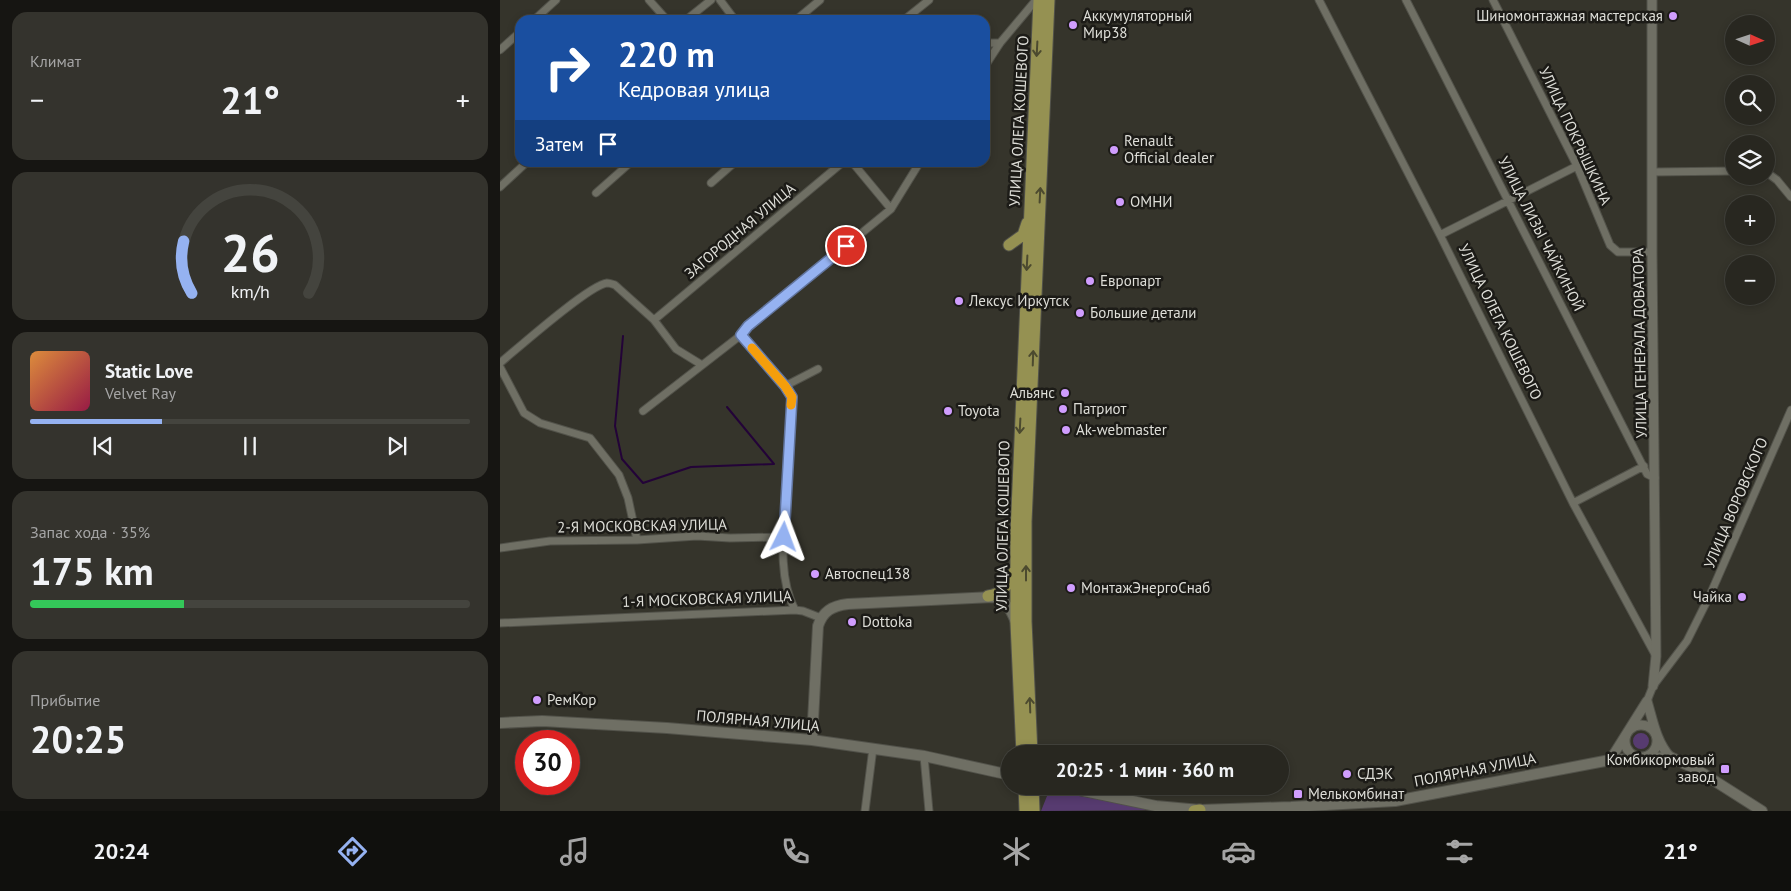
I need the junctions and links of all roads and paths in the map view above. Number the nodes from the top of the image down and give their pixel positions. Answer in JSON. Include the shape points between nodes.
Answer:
{"nodes":[{"id":1,"x":556,"y":0,"type":"edge"},
{"id":2,"x":649,"y":0,"type":"edge"},
{"id":3,"x":711,"y":0,"type":"edge"},
{"id":4,"x":720,"y":0,"type":"edge"},
{"id":5,"x":820,"y":0,"type":"edge"},
{"id":6,"x":929,"y":0,"type":"edge"},
{"id":7,"x":1038,"y":0,"type":"edge"},
{"id":8,"x":1049,"y":0,"type":"edge"},
{"id":9,"x":1319,"y":0,"type":"edge"},
{"id":10,"x":1406,"y":0,"type":"edge"},
{"id":11,"x":1493,"y":0,"type":"edge"},
{"id":12,"x":1652,"y":0,"type":"edge"},
{"id":13,"x":540,"y":15,"type":"edge"},
{"id":14,"x":662,"y":15,"type":"edge"},
{"id":15,"x":692,"y":15,"type":"edge"},
{"id":16,"x":731,"y":15,"type":"edge"},
{"id":17,"x":802,"y":15,"type":"edge"},
{"id":18,"x":910,"y":15,"type":"edge"},
{"id":19,"x":515,"y":36,"type":"edge"},
{"id":20,"x":990,"y":43,"type":"edge"},
{"id":21,"x":1000,"y":43,"type":"junction"},
{"id":22,"x":500,"y":50,"type":"edge"},
{"id":23,"x":990,"y":58,"type":"edge"},
{"id":24,"x":1577,"y":166,"type":"junction"},
{"id":25,"x":522,"y":167,"type":"edge"},
{"id":26,"x":625,"y":167,"type":"edge"},
{"id":27,"x":730,"y":167,"type":"edge"},
{"id":28,"x":837,"y":167,"type":"edge"},
{"id":29,"x":856,"y":167,"type":"edge"},
{"id":30,"x":917,"y":167,"type":"edge"},
{"id":31,"x":1652,"y":172,"type":"junction"},
{"id":32,"x":1725,"y":172,"type":"edge"},
{"id":33,"x":1775,"y":179,"type":"edge"},
{"id":34,"x":711,"y":184,"type":"dead end"},
{"id":35,"x":500,"y":187,"type":"edge"},
{"id":36,"x":596,"y":193,"type":"dead end"},
{"id":37,"x":1791,"y":197,"type":"edge"},
{"id":38,"x":1508,"y":200,"type":"junction"},
{"id":39,"x":891,"y":209,"type":"junction"},
{"id":40,"x":1030,"y":212,"type":"junction"},
{"id":41,"x":1440,"y":235,"type":"junction"},
{"id":42,"x":1009,"y":245,"type":"dead end"},
{"id":43,"x":1652,"y":252,"type":"junction"},
{"id":44,"x":654,"y":320,"type":"junction"},
{"id":45,"x":741,"y":335,"type":"junction"},
{"id":46,"x":500,"y":362,"type":"edge"},
{"id":47,"x":702,"y":365,"type":"junction"},
{"id":48,"x":500,"y":367,"type":"edge"},
{"id":49,"x":818,"y":370,"type":"dead end"},
{"id":50,"x":785,"y":386,"type":"junction"},
{"id":51,"x":1791,"y":410,"type":"edge"},
{"id":52,"x":643,"y":411,"type":"dead end"},
{"id":53,"x":1788,"y":424,"type":"edge"},
{"id":54,"x":1644,"y":466,"type":"junction"},
{"id":55,"x":1655,"y":478,"type":"junction"},
{"id":56,"x":1573,"y":503,"type":"junction"},
{"id":57,"x":784,"y":537,"type":"junction"},
{"id":58,"x":637,"y":540,"type":"junction"},
{"id":59,"x":500,"y":548,"type":"edge"},
{"id":60,"x":1016,"y":565,"type":"junction"},
{"id":61,"x":988,"y":596,"type":"junction"},
{"id":62,"x":795,"y":610,"type":"junction"},
{"id":63,"x":821,"y":618,"type":"junction"},
{"id":64,"x":1021,"y":622,"type":"junction"},
{"id":65,"x":500,"y":623,"type":"edge"},
{"id":66,"x":1656,"y":656,"type":"junction"},
{"id":67,"x":1654,"y":686,"type":"junction"},
{"id":68,"x":1647,"y":701,"type":"junction"},
{"id":69,"x":500,"y":723,"type":"edge"},
{"id":70,"x":1628,"y":731,"type":"junction"},
{"id":71,"x":1657,"y":735,"type":"junction"},
{"id":72,"x":812,"y":740,"type":"junction"},
{"id":73,"x":1022,"y":745,"type":"edge"},
{"id":74,"x":1031,"y":745,"type":"edge"},
{"id":75,"x":874,"y":748,"type":"junction"},
{"id":76,"x":924,"y":756,"type":"junction"},
{"id":77,"x":1640,"y":757,"type":"junction"},
{"id":78,"x":1670,"y":757,"type":"junction"},
{"id":79,"x":1610,"y":760,"type":"junction"},
{"id":80,"x":1001,"y":773,"type":"edge"},
{"id":81,"x":1024,"y":795,"type":"edge"},
{"id":82,"x":1033,"y":795,"type":"edge"},
{"id":83,"x":1103,"y":795,"type":"edge"},
{"id":84,"x":865,"y":811,"type":"edge"},
{"id":85,"x":929,"y":811,"type":"edge"},
{"id":86,"x":1025,"y":811,"type":"edge"},
{"id":87,"x":1034,"y":811,"type":"edge"},
{"id":88,"x":1197,"y":811,"type":"edge"},
{"id":89,"x":1762,"y":811,"type":"edge"}],
"edges":[{"from":1,"to":13,"type":"street"},
{"from":2,"to":14,"type":"street"},
{"from":3,"to":15,"type":"street"},
{"from":4,"to":16,"type":"street"},
{"from":5,"to":17,"type":"street"},
{"from":6,"to":18,"type":"street"},
{"from":7,"to":21,"type":"street"},
{"from":7,"to":40,"type":"main road","name":"УЛИЦА ОЛЕГА КОШЕВОГО","one_way":true},
{"from":64,"to":8,"type":"main road","name":"УЛИЦА ОЛЕГА КОШЕВОГО","one_way":true},
{"from":9,"to":41,"type":"street","name":"УЛИЦА ОЛЕГА КОШЕВОГО"},
{"from":10,"to":38,"type":"street","name":"УЛИЦА ЛИЗЫ ЧАЙКИНОЙ"},
{"from":11,"to":24,"type":"street","name":"УЛИЦА ПОКРЫШКИНА"},
{"from":12,"to":31,"type":"street","name":"УЛИЦА ГЕНЕРАЛА ДОВАТОРА"},
{"from":19,"to":22,"type":"street"},
{"from":20,"to":21,"type":"street"},
{"from":21,"to":23,"type":"street"},
{"from":24,"to":38,"type":"street"},
{"from":24,"to":43,"type":"street","name":"УЛИЦА ПОКРЫШКИНА","via":[[1613,249],[1618,252]]},
{"from":25,"to":35,"type":"street"},
{"from":26,"to":36,"type":"street"},
{"from":27,"to":34,"type":"street"},
{"from":28,"to":44,"type":"street","name":"ЗАГОРОДНАЯ УЛИЦА"},
{"from":29,"to":39,"type":"street"},
{"from":30,"to":39,"type":"street"},
{"from":31,"to":32,"type":"street"},
{"from":31,"to":43,"type":"street","name":"УЛИЦА ГЕНЕРАЛА ДОВАТОРА"},
{"from":33,"to":37,"type":"street"},
{"from":38,"to":41,"type":"street"},
{"from":38,"to":54,"type":"street","name":"УЛИЦА ЛИЗЫ ЧАЙКИНОЙ"},
{"from":39,"to":45,"type":"street"},
{"from":40,"to":42,"type":"main road","via":[[1022,235]]},
{"from":40,"to":60,"type":"main road","name":"УЛИЦА ОЛЕГА КОШЕВОГО","one_way":true},
{"from":41,"to":56,"type":"street","name":"УЛИЦА ОЛЕГА КОШЕВОГО"},
{"from":43,"to":55,"type":"street","name":"УЛИЦА ГЕНЕРАЛА ДОВАТОРА"},
{"from":44,"to":46,"type":"street","via":[[615,285],[607,283],[573,304]]},
{"from":44,"to":47,"type":"street","via":[[676,349]]},
{"from":45,"to":47,"type":"street"},
{"from":45,"to":50,"type":"street"},
{"from":47,"to":52,"type":"street"},
{"from":48,"to":58,"type":"street","via":[[524,413],[540,423],[590,438],[619,475],[628,498]]},
{"from":49,"to":50,"type":"street"},
{"from":50,"to":57,"type":"street","via":[[792,397]]},
{"from":51,"to":53,"type":"street","name":"УЛИЦА ВОРОВСКОГО"},
{"from":53,"to":67,"type":"street","name":"УЛИЦА ВОРОВСКОГО","via":[[1687,641]]},
{"from":54,"to":55,"type":"street","name":"УЛИЦА ЛИЗЫ ЧАЙКИНОЙ","via":[[1647,474]]},
{"from":54,"to":56,"type":"street"},
{"from":55,"to":66,"type":"street","name":"УЛИЦА ГЕНЕРАЛА ДОВАТОРА"},
{"from":56,"to":66,"type":"street","name":"УЛИЦА ОЛЕГА КОШЕВОГО"},
{"from":57,"to":58,"type":"street","name":"2-Я МОСКОВСКАЯ УЛИЦА","via":[[696,536]]},
{"from":57,"to":62,"type":"street","via":[[784,572],[788,597]]},
{"from":58,"to":59,"type":"street","name":"2-Я МОСКОВСКАЯ УЛИЦА","via":[[550,541]]},
{"from":60,"to":61,"type":"main road","via":[[1006,587]]},
{"from":60,"to":64,"type":"main road","name":"УЛИЦА ОЛЕГА КОШЕВОГО"},
{"from":61,"to":63,"type":"main road","via":[[841,605],[825,612]]},
{"from":61,"to":64,"type":"main road","via":[[1006,604]]},
{"from":62,"to":63,"type":"street","name":"1-Я МОСКОВСКАЯ УЛИЦА"},
{"from":62,"to":65,"type":"street","name":"1-Я МОСКОВСКАЯ УЛИЦА"},
{"from":63,"to":72,"type":"main road","via":[[817,635]]},
{"from":64,"to":73,"type":"main road","name":"УЛИЦА ОЛЕГА КОШЕВОГО"},
{"from":74,"to":64,"type":"main road","name":"УЛИЦА ОЛЕГА КОШЕВОГО","one_way":true},
{"from":66,"to":67,"type":"street","name":"УЛИЦА ГЕНЕРАЛА ДОВАТОРА"},
{"from":67,"to":68,"type":"street","name":"УЛИЦА ВОРОВСКОГО"},
{"from":68,"to":70,"type":"street","name":"УЛИЦА ВОРОВСКОГО"},
{"from":68,"to":71,"type":"street"},
{"from":69,"to":72,"type":"main road","name":"ПОЛЯРНАЯ УЛИЦА","via":[[551,721]]},
{"from":70,"to":71,"type":"street","via":[[1641,724]]},
{"from":70,"to":77,"type":"street","via":[[1626,746],[1632,754]]},
{"from":70,"to":79,"type":"street","name":"УЛИЦА ВОРОВСКОГО"},
{"from":71,"to":77,"type":"street","via":[[1655,750]]},
{"from":71,"to":78,"type":"street"},
{"from":72,"to":75,"type":"main road","name":"ПОЛЯРНАЯ УЛИЦА"},
{"from":75,"to":76,"type":"main road","name":"ПОЛЯРНАЯ УЛИЦА"},
{"from":75,"to":84,"type":"street"},
{"from":76,"to":80,"type":"main road","name":"ПОЛЯРНАЯ УЛИЦА"},
{"from":76,"to":85,"type":"street"},
{"from":77,"to":78,"type":"main road","name":"ПОЛЯРНАЯ УЛИЦА"},
{"from":77,"to":79,"type":"main road","name":"ПОЛЯРНАЯ УЛИЦА"},
{"from":78,"to":89,"type":"main road","name":"ПОЛЯРНАЯ УЛИЦА","via":[[1696,769]]},
{"from":79,"to":88,"type":"main road","name":"ПОЛЯРНАЯ УЛИЦА","via":[[1395,801]]},
{"from":81,"to":86,"type":"main road"},
{"from":82,"to":87,"type":"main road"},
{"from":83,"to":88,"type":"main road","name":"ПОЛЯРНАЯ УЛИЦА"}]}
